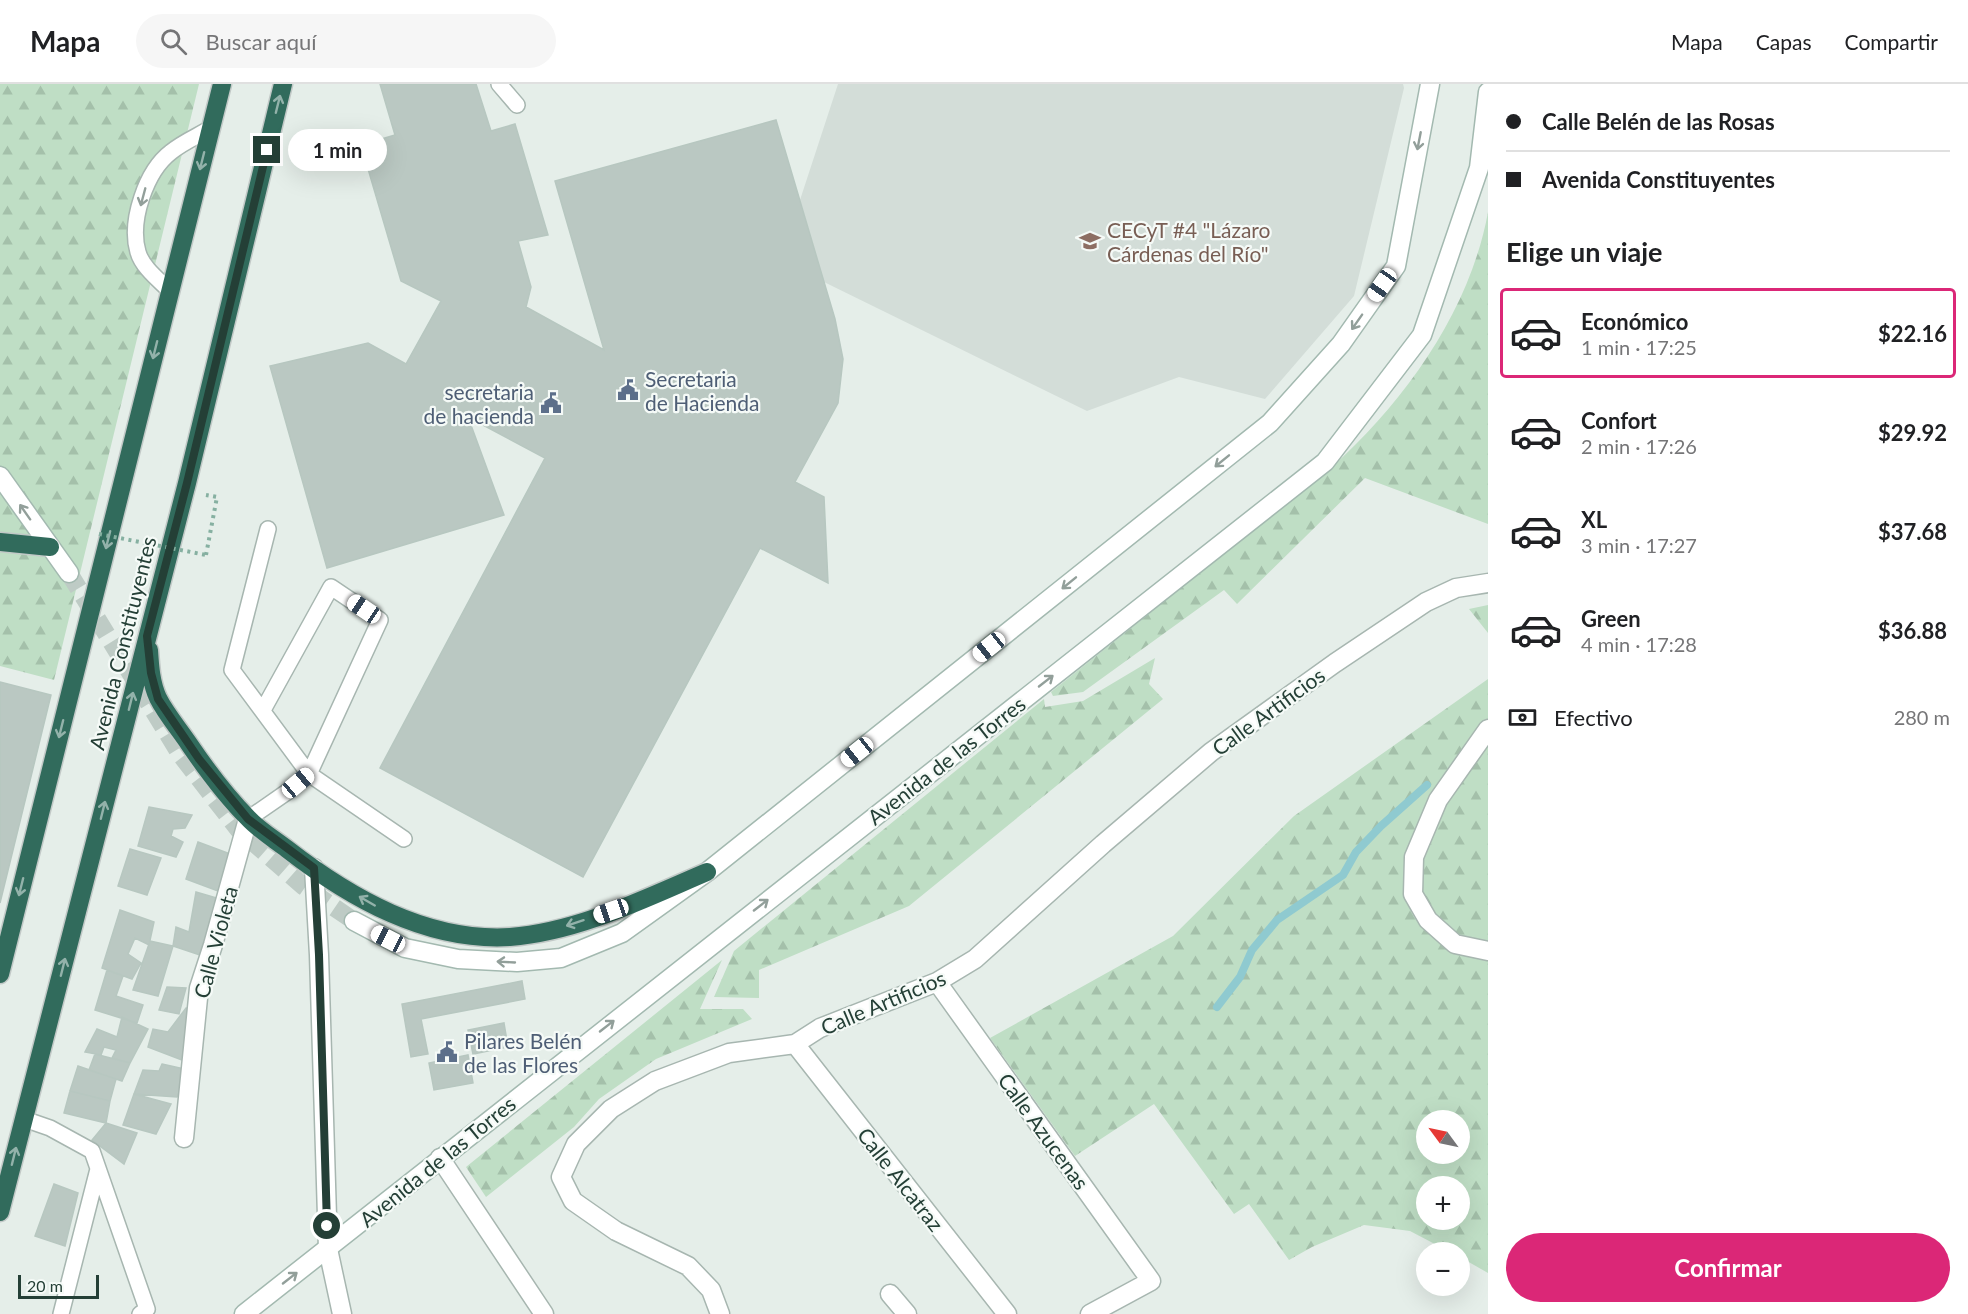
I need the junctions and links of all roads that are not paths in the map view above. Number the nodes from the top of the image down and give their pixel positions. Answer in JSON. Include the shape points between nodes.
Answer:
{"nodes":[{"id":1,"x":222,"y":84,"type":"edge"},
{"id":2,"x":283,"y":84,"type":"edge"},
{"id":3,"x":499,"y":84,"type":"edge"},
{"id":4,"x":1430,"y":84,"type":"edge"},
{"id":5,"x":1488,"y":92,"type":"edge"},
{"id":6,"x":517,"y":105,"type":"dead end"},
{"id":7,"x":211,"y":128,"type":"junction"},
{"id":8,"x":170,"y":291,"type":"junction"},
{"id":9,"x":0,"y":476,"type":"edge"},
{"id":10,"x":268,"y":529,"type":"dead end"},
{"id":11,"x":0,"y":542,"type":"edge"},
{"id":12,"x":50,"y":547,"type":"junction"},
{"id":13,"x":69,"y":573,"type":"tunnel mouth"},
{"id":14,"x":1488,"y":583,"type":"edge"},
{"id":15,"x":147,"y":636,"type":"junction"},
{"id":16,"x":263,"y":710,"type":"junction"},
{"id":17,"x":1488,"y":729,"type":"edge"},
{"id":18,"x":309,"y":774,"type":"junction"},
{"id":19,"x":248,"y":819,"type":"junction"},
{"id":20,"x":404,"y":839,"type":"dead end"},
{"id":21,"x":314,"y":868,"type":"junction"},
{"id":22,"x":707,"y":872,"type":"junction"},
{"id":23,"x":354,"y":921,"type":"tunnel mouth"},
{"id":24,"x":1488,"y":951,"type":"edge"},
{"id":25,"x":0,"y":974,"type":"edge"},
{"id":26,"x":937,"y":982,"type":"junction"},
{"id":27,"x":795,"y":1044,"type":"junction"},
{"id":28,"x":24,"y":1119,"type":"junction"},
{"id":29,"x":184,"y":1138,"type":"dead end"},
{"id":30,"x":440,"y":1158,"type":"junction"},
{"id":31,"x":98,"y":1169,"type":"junction"},
{"id":32,"x":0,"y":1212,"type":"edge"},
{"id":33,"x":328,"y":1249,"type":"junction"},
{"id":34,"x":890,"y":1294,"type":"dead end"},
{"id":35,"x":61,"y":1314,"type":"edge"},
{"id":36,"x":140,"y":1314,"type":"edge"},
{"id":37,"x":244,"y":1314,"type":"edge"},
{"id":38,"x":342,"y":1314,"type":"edge"},
{"id":39,"x":544,"y":1314,"type":"edge"},
{"id":40,"x":720,"y":1314,"type":"edge"},
{"id":41,"x":907,"y":1314,"type":"edge"},
{"id":42,"x":1007,"y":1314,"type":"edge"},
{"id":43,"x":1090,"y":1314,"type":"edge"}],
"edges":[{"from":1,"to":7,"type":"highway","name":"Avenida Constituyentes"},
{"from":15,"to":2,"type":"highway","name":"Avenida Constituyentes","one_way":true},
{"from":3,"to":6,"type":"lane"},
{"from":4,"to":22,"type":"street","one_way":true,"via":[[1396,266],[1341,345],[1270,423]]},
{"from":30,"to":5,"type":"street","name":"Avenida de las Torres","one_way":true,"via":[[1324,462],[1422,335],[1479,168]]},
{"from":7,"to":8,"type":"highway","name":"Avenida Constituyentes","one_way":true},
{"from":7,"to":8,"type":"lane","one_way":true,"via":[[170,152],[147,181],[136,223],[138,253]]},
{"from":8,"to":25,"type":"highway","name":"Avenida Constituyentes","one_way":true},
{"from":12,"to":9,"type":"street","one_way":true},
{"from":10,"to":16,"type":"lane","via":[[232,670]]},
{"from":11,"to":12,"type":"highway"},
{"from":12,"to":13,"type":"street"},
{"from":14,"to":26,"type":"street","name":"Calle Artificios","via":[[1456,588],[1426,602],[1211,752],[975,959]]},
{"from":15,"to":19,"type":"highway","via":[[158,699],[199,759]]},
{"from":28,"to":15,"type":"highway","name":"Avenida Constituyentes","one_way":true},
{"from":16,"to":18,"type":"lane"},
{"from":16,"to":18,"type":"lane","via":[[332,587],[380,620]]},
{"from":17,"to":24,"type":"street","via":[[1438,800],[1414,857],[1413,894],[1428,920],[1455,944]]},
{"from":18,"to":19,"type":"lane"},
{"from":18,"to":20,"type":"lane"},
{"from":19,"to":21,"type":"highway"},
{"from":19,"to":29,"type":"street","name":"Calle Violeta","via":[[199,988]]},
{"from":22,"to":21,"type":"highway","one_way":true,"via":[[576,923],[509,937],[463,934],[414,923],[369,904]]},
{"from":21,"to":33,"type":"street"},
{"from":22,"to":23,"type":"street","one_way":true,"via":[[622,933],[561,958],[517,962],[458,959],[405,948]]},
{"from":26,"to":27,"type":"street","name":"Calle Artificios","via":[[820,1028]]},
{"from":26,"to":43,"type":"street","name":"Calle Azucenas","via":[[1151,1281]]},
{"from":27,"to":40,"type":"street","name":"Calle Artificios","via":[[729,1053],[655,1081],[611,1109],[576,1144],[561,1177],[573,1201],[616,1231],[688,1266],[711,1290]]},
{"from":27,"to":42,"type":"street","name":"Calle Alcatraz"},
{"from":28,"to":31,"type":"lane","via":[[92,1151]]},
{"from":32,"to":28,"type":"highway","name":"Avenida Constituyentes","one_way":true},
{"from":30,"to":33,"type":"street","name":"Avenida de las Torres"},
{"from":30,"to":39,"type":"street"},
{"from":31,"to":35,"type":"lane"},
{"from":31,"to":36,"type":"lane","via":[[147,1309]]},
{"from":37,"to":33,"type":"street","name":"Avenida de las Torres","one_way":true},
{"from":33,"to":38,"type":"street"},
{"from":34,"to":41,"type":"street"}]}
